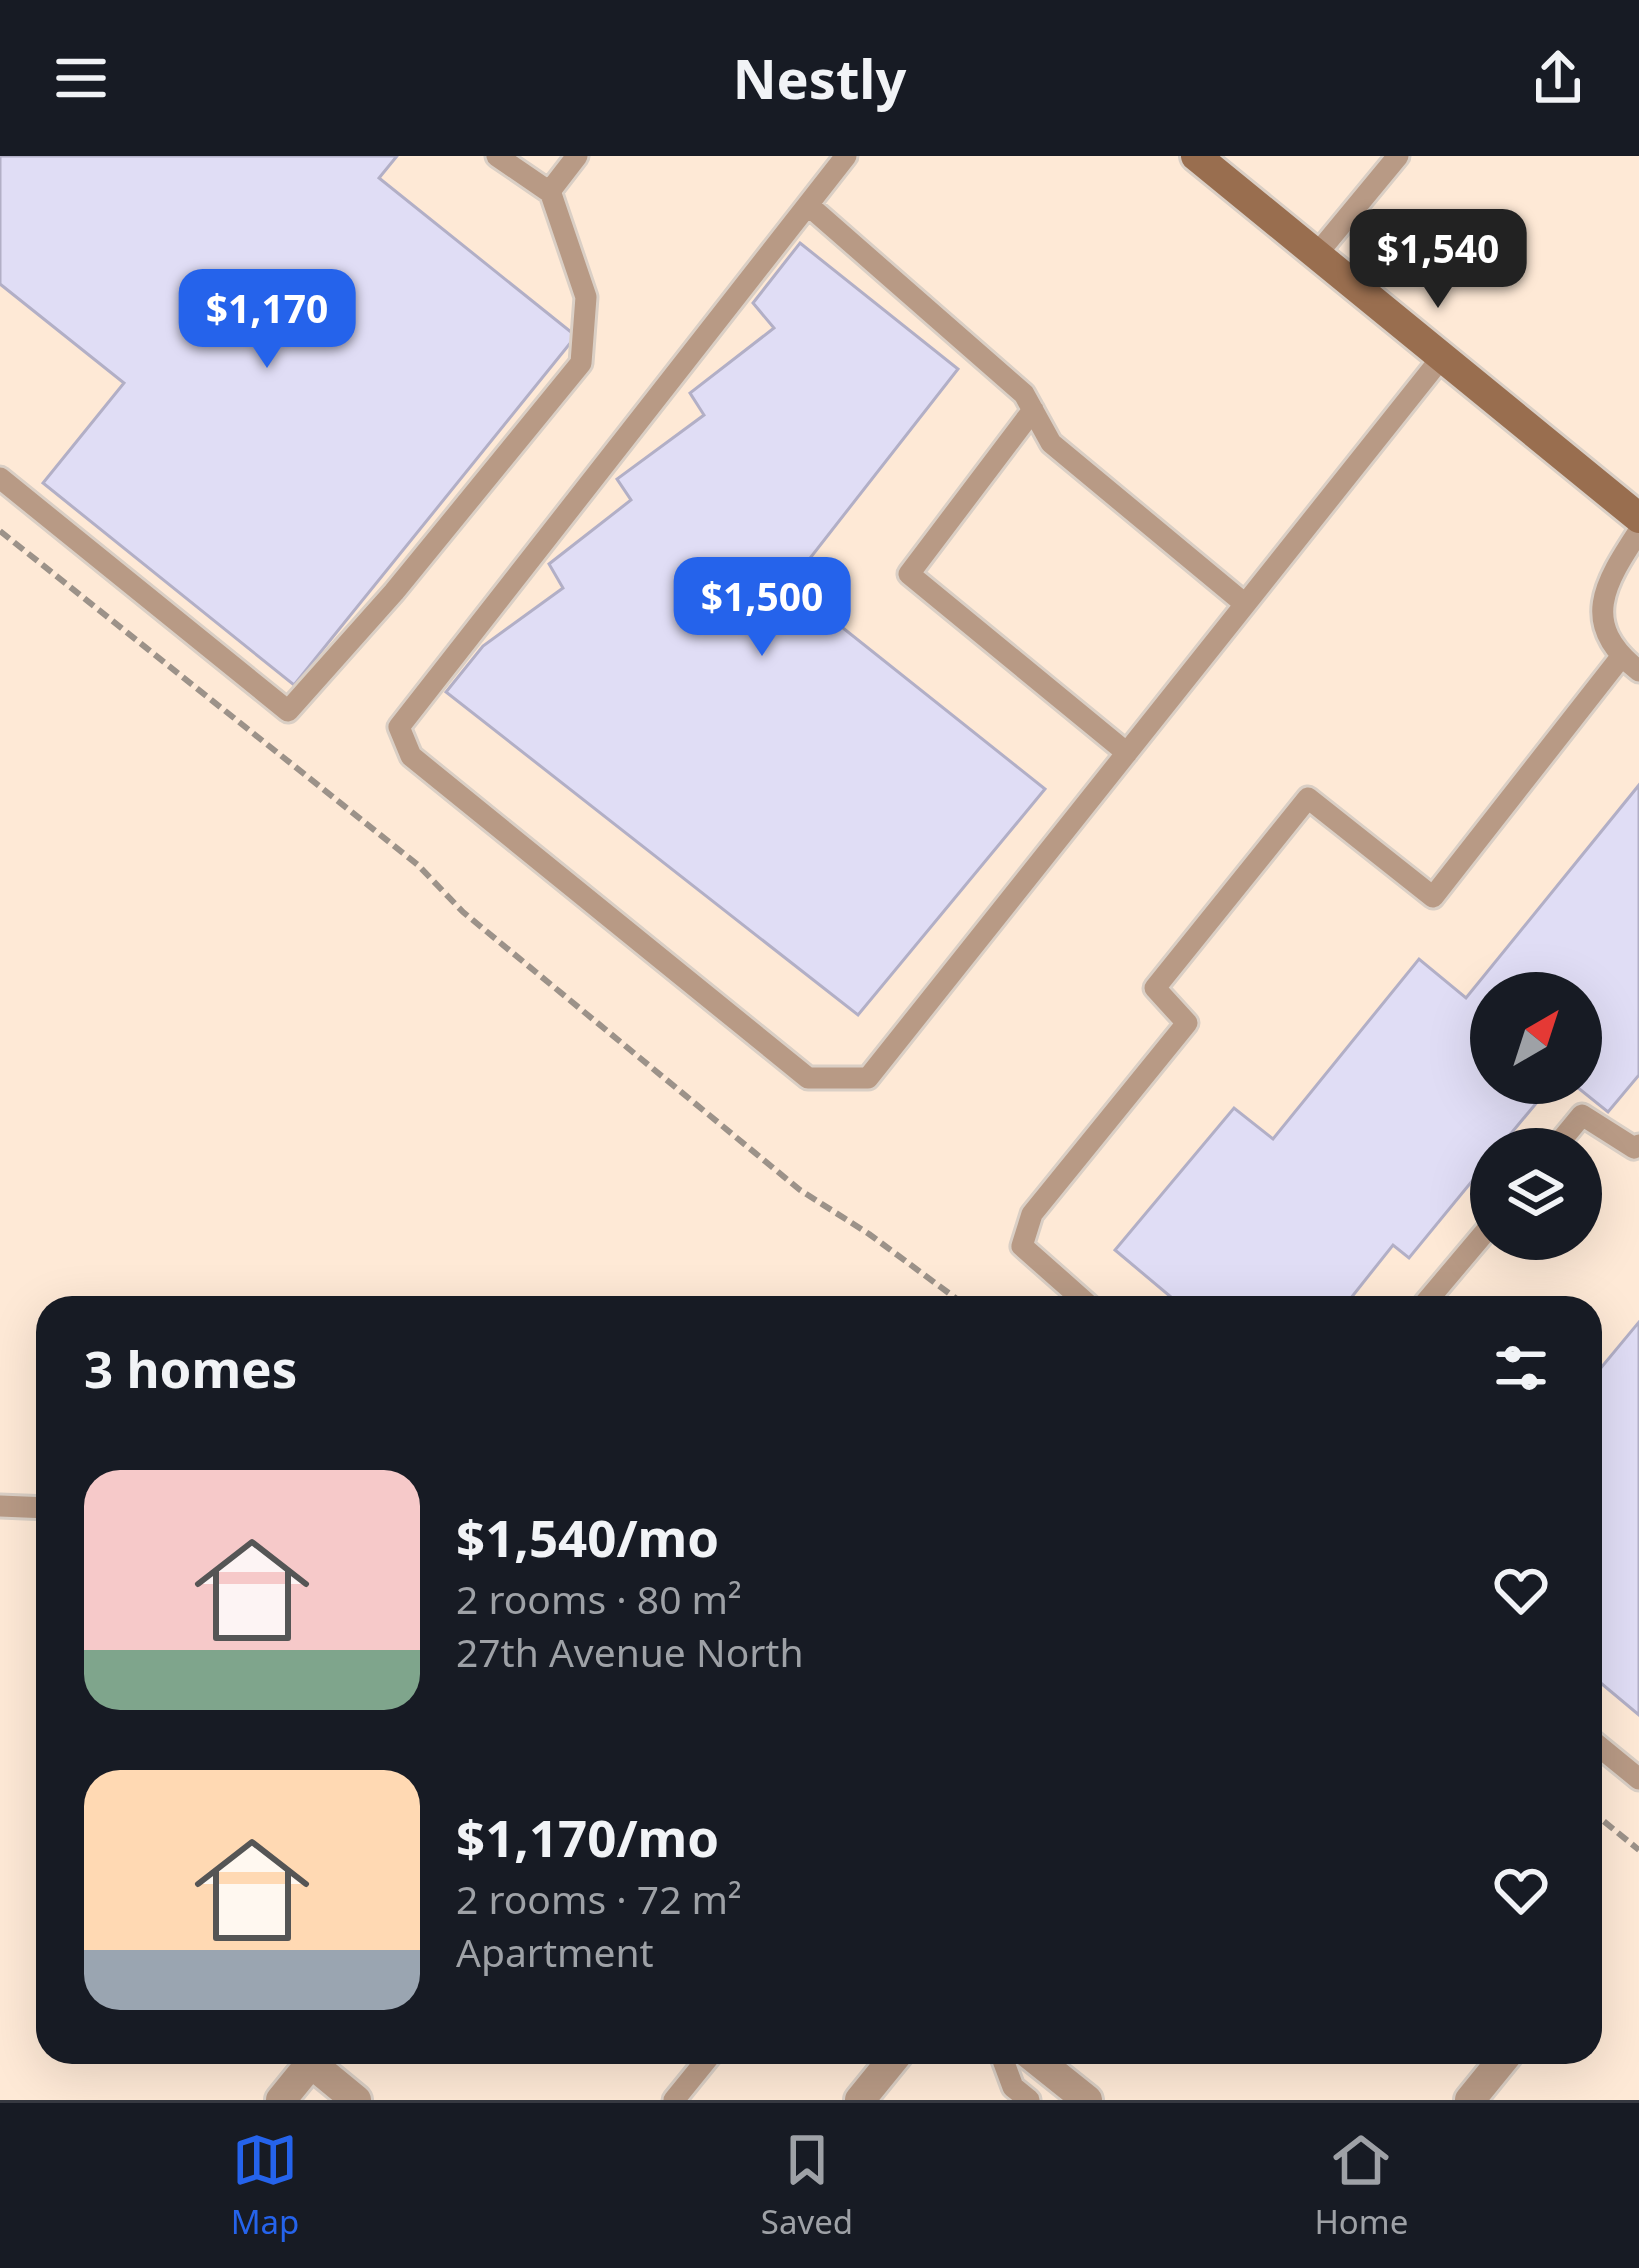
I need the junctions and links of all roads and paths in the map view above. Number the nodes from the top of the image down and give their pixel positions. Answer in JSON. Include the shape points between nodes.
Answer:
{"nodes":[{"id":1,"x":497,"y":156,"type":"edge"},
{"id":2,"x":577,"y":156,"type":"edge"},
{"id":3,"x":846,"y":156,"type":"edge"},
{"id":4,"x":1196,"y":156,"type":"edge"},
{"id":5,"x":1398,"y":156,"type":"edge"},
{"id":6,"x":551,"y":193,"type":"junction"},
{"id":7,"x":808,"y":205,"type":"junction"},
{"id":8,"x":1317,"y":254,"type":"junction"},
{"id":9,"x":1442,"y":357,"type":"junction"},
{"id":10,"x":1034,"y":410,"type":"junction"},
{"id":11,"x":0,"y":478,"type":"edge"},
{"id":12,"x":1639,"y":518,"type":"edge"},
{"id":13,"x":0,"y":531,"type":"edge"},
{"id":14,"x":1639,"y":531,"type":"edge"},
{"id":15,"x":1245,"y":604,"type":"junction"},
{"id":16,"x":1630,"y":664,"type":"edge"},
{"id":17,"x":1126,"y":753,"type":"junction"},
{"id":18,"x":1571,"y":1128,"type":"edge"},
{"id":19,"x":1639,"y":1145,"type":"edge"},
{"id":20,"x":1470,"y":1250,"type":"edge"},
{"id":21,"x":953,"y":1296,"type":"edge"},
{"id":22,"x":1078,"y":1296,"type":"edge"},
{"id":23,"x":1431,"y":1296,"type":"edge"},
{"id":24,"x":0,"y":1506,"type":"edge"},
{"id":25,"x":36,"y":1508,"type":"edge"},
{"id":26,"x":1602,"y":1749,"type":"edge"},
{"id":27,"x":1639,"y":1779,"type":"edge"},
{"id":28,"x":1602,"y":1820,"type":"edge"},
{"id":29,"x":1639,"y":1850,"type":"edge"},
{"id":30,"x":310,"y":2064,"type":"edge"},
{"id":31,"x":321,"y":2064,"type":"edge"},
{"id":32,"x":703,"y":2064,"type":"edge"},
{"id":33,"x":889,"y":2064,"type":"edge"},
{"id":34,"x":1004,"y":2064,"type":"edge"},
{"id":35,"x":1042,"y":2064,"type":"edge"},
{"id":36,"x":1499,"y":2064,"type":"edge"},
{"id":37,"x":1015,"y":2096,"type":"edge"},
{"id":38,"x":281,"y":2100,"type":"edge"},
{"id":39,"x":356,"y":2100,"type":"edge"},
{"id":40,"x":674,"y":2100,"type":"edge"},
{"id":41,"x":860,"y":2100,"type":"edge"},
{"id":42,"x":1087,"y":2100,"type":"edge"},
{"id":43,"x":1470,"y":2100,"type":"edge"}],
"edges":[{"from":1,"to":6,"type":"lane"},
{"from":2,"to":6,"type":"lane"},
{"from":3,"to":7,"type":"lane"},
{"from":4,"to":8,"type":"street"},
{"from":5,"to":8,"type":"lane"},
{"from":6,"to":11,"type":"lane","via":[[586,297],[581,364],[288,711]]},
{"from":7,"to":10,"type":"lane"},
{"from":7,"to":17,"type":"lane","via":[[399,727],[411,756],[808,1078],[868,1078]]},
{"from":8,"to":9,"type":"street"},
{"from":9,"to":12,"type":"street"},
{"from":9,"to":15,"type":"lane"},
{"from":10,"to":15,"type":"lane","via":[[1051,442]]},
{"from":10,"to":17,"type":"lane","via":[[909,574]]},
{"from":13,"to":21,"type":"path","via":[[418,865],[463,912],[800,1190]]},
{"from":14,"to":16,"type":"lane","via":[[1605,585],[1600,618]]},
{"from":15,"to":17,"type":"lane"},
{"from":16,"to":22,"type":"lane","via":[[1433,897],[1308,798],[1155,988],[1187,1023],[1032,1214],[1022,1246]]},
{"from":18,"to":19,"type":"lane","via":[[1582,1115]]},
{"from":20,"to":23,"type":"lane"},
{"from":24,"to":25,"type":"lane"},
{"from":26,"to":27,"type":"lane"},
{"from":28,"to":29,"type":"path"},
{"from":30,"to":38,"type":"street"},
{"from":31,"to":39,"type":"street"},
{"from":32,"to":40,"type":"lane"},
{"from":33,"to":41,"type":"street"},
{"from":34,"to":37,"type":"lane"},
{"from":35,"to":42,"type":"street"},
{"from":36,"to":43,"type":"street"}]}
